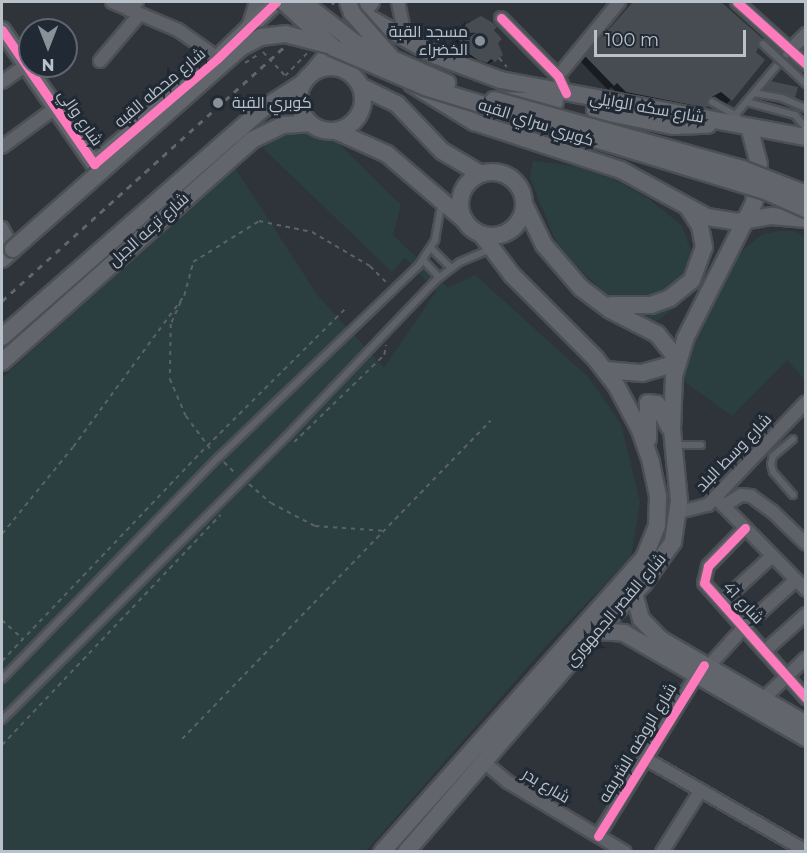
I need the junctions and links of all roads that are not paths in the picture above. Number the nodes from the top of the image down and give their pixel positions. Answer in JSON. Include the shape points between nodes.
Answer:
{"nodes":[{"id":1,"x":112,"y":2,"type":"edge"},
{"id":2,"x":256,"y":2,"type":"edge"},
{"id":3,"x":276,"y":2,"type":"edge"},
{"id":4,"x":284,"y":2,"type":"edge"},
{"id":5,"x":303,"y":2,"type":"edge"},
{"id":6,"x":398,"y":2,"type":"edge"},
{"id":7,"x":619,"y":2,"type":"edge"},
{"id":8,"x":737,"y":2,"type":"edge"},
{"id":9,"x":360,"y":5,"type":"edge"},
{"id":10,"x":135,"y":9,"type":"edge"},
{"id":11,"x":501,"y":18,"type":"dead end"},
{"id":12,"x":383,"y":27,"type":"junction"},
{"id":13,"x":2,"y":30,"type":"edge"},
{"id":14,"x":245,"y":33,"type":"junction"},
{"id":15,"x":806,"y":34,"type":"edge"},
{"id":16,"x":406,"y":40,"type":"junction"},
{"id":17,"x":763,"y":44,"type":"dead end"},
{"id":18,"x":334,"y":48,"type":"junction"},
{"id":19,"x":790,"y":50,"type":"junction"},
{"id":20,"x":18,"y":55,"type":"edge"},
{"id":21,"x":218,"y":58,"type":"junction"},
{"id":22,"x":100,"y":61,"type":"dead end"},
{"id":23,"x":394,"y":61,"type":"junction"},
{"id":24,"x":806,"y":64,"type":"edge"},
{"id":25,"x":18,"y":71,"type":"edge"},
{"id":26,"x":348,"y":71,"type":"junction"},
{"id":27,"x":558,"y":76,"type":"junction"},
{"id":28,"x":33,"y":78,"type":"edge"},
{"id":29,"x":308,"y":78,"type":"junction"},
{"id":30,"x":404,"y":79,"type":"junction"},
{"id":31,"x":2,"y":82,"type":"edge"},
{"id":32,"x":806,"y":84,"type":"edge"},
{"id":33,"x":362,"y":87,"type":"junction"},
{"id":34,"x":566,"y":93,"type":"junction"},
{"id":35,"x":754,"y":93,"type":"junction"},
{"id":36,"x":496,"y":100,"type":"junction"},
{"id":37,"x":712,"y":102,"type":"dead end"},
{"id":38,"x":747,"y":102,"type":"junction"},
{"id":39,"x":806,"y":108,"type":"edge"},
{"id":40,"x":54,"y":109,"type":"junction"},
{"id":41,"x":729,"y":118,"type":"junction"},
{"id":42,"x":309,"y":123,"type":"junction"},
{"id":43,"x":749,"y":127,"type":"junction"},
{"id":44,"x":806,"y":128,"type":"edge"},
{"id":45,"x":336,"y":131,"type":"junction"},
{"id":46,"x":806,"y":137,"type":"edge"},
{"id":47,"x":2,"y":147,"type":"edge"},
{"id":48,"x":94,"y":164,"type":"joint"},
{"id":49,"x":481,"y":174,"type":"junction"},
{"id":50,"x":806,"y":188,"type":"edge"},
{"id":51,"x":806,"y":194,"type":"edge"},
{"id":52,"x":172,"y":200,"type":"junction"},
{"id":53,"x":441,"y":204,"type":"junction"},
{"id":54,"x":524,"y":204,"type":"junction"},
{"id":55,"x":682,"y":204,"type":"junction"},
{"id":56,"x":806,"y":209,"type":"edge"},
{"id":57,"x":462,"y":218,"type":"junction"},
{"id":58,"x":806,"y":219,"type":"edge"},
{"id":59,"x":748,"y":221,"type":"junction"},
{"id":60,"x":2,"y":228,"type":"edge"},
{"id":61,"x":487,"y":242,"type":"junction"},
{"id":62,"x":431,"y":248,"type":"junction"},
{"id":63,"x":7,"y":254,"type":"edge"},
{"id":64,"x":423,"y":260,"type":"junction"},
{"id":65,"x":451,"y":268,"type":"junction"},
{"id":66,"x":439,"y":277,"type":"junction"},
{"id":67,"x":594,"y":299,"type":"junction"},
{"id":68,"x":2,"y":337,"type":"edge"},
{"id":69,"x":2,"y":362,"type":"edge"},
{"id":70,"x":677,"y":362,"type":"junction"},
{"id":71,"x":606,"y":370,"type":"junction"},
{"id":72,"x":806,"y":402,"type":"edge"},
{"id":73,"x":673,"y":438,"type":"junction"},
{"id":74,"x":793,"y":439,"type":"dead end"},
{"id":75,"x":701,"y":445,"type":"dead end"},
{"id":76,"x":646,"y":446,"type":"junction"},
{"id":77,"x":762,"y":446,"type":"junction"},
{"id":78,"x":774,"y":456,"type":"junction"},
{"id":79,"x":793,"y":495,"type":"dead end"},
{"id":80,"x":719,"y":502,"type":"junction"},
{"id":81,"x":679,"y":512,"type":"junction"},
{"id":82,"x":745,"y":528,"type":"junction"},
{"id":83,"x":806,"y":544,"type":"edge"},
{"id":84,"x":772,"y":556,"type":"junction"},
{"id":85,"x":796,"y":580,"type":"junction"},
{"id":86,"x":806,"y":590,"type":"edge"},
{"id":87,"x":634,"y":593,"type":"junction"},
{"id":88,"x":722,"y":602,"type":"junction"},
{"id":89,"x":806,"y":614,"type":"edge"},
{"id":90,"x":744,"y":627,"type":"junction"},
{"id":91,"x":597,"y":631,"type":"junction"},
{"id":92,"x":766,"y":651,"type":"junction"},
{"id":93,"x":806,"y":658,"type":"edge"},
{"id":94,"x":703,"y":669,"type":"junction"},
{"id":95,"x":787,"y":675,"type":"junction"},
{"id":96,"x":2,"y":679,"type":"edge"},
{"id":97,"x":806,"y":698,"type":"edge"},
{"id":98,"x":763,"y":699,"type":"junction"},
{"id":99,"x":2,"y":720,"type":"edge"},
{"id":100,"x":803,"y":728,"type":"edge"},
{"id":101,"x":646,"y":759,"type":"junction"},
{"id":102,"x":483,"y":762,"type":"junction"},
{"id":103,"x":701,"y":790,"type":"junction"},
{"id":104,"x":598,"y":837,"type":"junction"},
{"id":105,"x":806,"y":851,"type":"edge"},
{"id":106,"x":382,"y":852,"type":"edge"},
{"id":107,"x":406,"y":852,"type":"edge"},
{"id":108,"x":626,"y":852,"type":"edge"},
{"id":109,"x":662,"y":852,"type":"edge"}],
"edges":[{"from":1,"to":10,"type":"street"},
{"from":2,"to":14,"type":"street"},
{"from":3,"to":14,"type":"main road","name":"شارع محطه القبه"},
{"from":4,"to":18,"type":"main road","name":"كوبري سراي القبه","bridge":true},
{"from":5,"to":23,"type":"main road","name":"كوبري سراي القبه","bridge":true,"via":[[342,35]]},
{"from":6,"to":16,"type":"street"},
{"from":7,"to":27,"type":"street"},
{"from":8,"to":19,"type":"street"},
{"from":9,"to":12,"type":"main road","name":"شارع سكه الوايلي"},
{"from":9,"to":23,"type":"main road","bridge":true,"via":[[352,13]]},
{"from":9,"to":29,"type":"main road"},
{"from":10,"to":21,"type":"street","via":[[178,30]]},
{"from":10,"to":22,"type":"street"},
{"from":11,"to":27,"type":"street"},
{"from":12,"to":16,"type":"main road","name":"شارع سكه الوايلي"},
{"from":12,"to":26,"type":"main road","via":[[367,37]]},
{"from":13,"to":20,"type":"main road","name":"شارع والي"},
{"from":14,"to":21,"type":"main road","name":"شارع محطه القبه"},
{"from":15,"to":19,"type":"street"},
{"from":16,"to":34,"type":"main road","name":"شارع سكه الوايلي","via":[[485,75]]},
{"from":17,"to":32,"type":"lane","bridge":true},
{"from":18,"to":30,"type":"main road","name":"كوبري سراي القبه","bridge":true},
{"from":18,"to":63,"type":"main road","bridge":true,"via":[[285,34],[250,42]]},
{"from":19,"to":24,"type":"street"},
{"from":19,"to":35,"type":"lane"},
{"from":21,"to":48,"type":"main road","name":"شارع محطه القبه"},
{"from":23,"to":36,"type":"main road","name":"كوبري سراي القبه","bridge":true},
{"from":25,"to":31,"type":"street"},
{"from":26,"to":29,"type":"main road","via":[[334,67]]},
{"from":26,"to":33,"type":"main road"},
{"from":27,"to":34,"type":"street"},
{"from":28,"to":40,"type":"main road","name":"شارع والي"},
{"from":29,"to":42,"type":"main road","via":[[299,104]]},
{"from":29,"to":52,"type":"main road","name":"شارع ترعه الجبل","via":[[266,106]]},
{"from":30,"to":55,"type":"main road","bridge":true,"via":[[474,122],[621,170]]},
{"from":30,"to":56,"type":"main road","name":"كوبري سراي القبه","bridge":true,"via":[[523,120],[765,191]]},
{"from":33,"to":45,"type":"main road","via":[[360,115],[350,126]]},
{"from":33,"to":49,"type":"main road","via":[[397,104],[442,152]]},
{"from":34,"to":41,"type":"main road","name":"شارع سكه الوايلي"},
{"from":35,"to":38,"type":"lane"},
{"from":35,"to":39,"type":"lane"},
{"from":36,"to":41,"type":"main road","bridge":true,"via":[[558,102],[685,127]]},
{"from":36,"to":51,"type":"main road","name":"كوبري سراي القبه","bridge":true,"via":[[742,169]]},
{"from":37,"to":41,"type":"lane"},
{"from":38,"to":41,"type":"lane"},
{"from":38,"to":44,"type":"lane","via":[[795,115]]},
{"from":40,"to":47,"type":"street"},
{"from":40,"to":48,"type":"main road","name":"شارع والي"},
{"from":41,"to":43,"type":"main road","name":"شارع سكه الوايلي"},
{"from":42,"to":45,"type":"main road","via":[[322,130]]},
{"from":42,"to":52,"type":"main road","name":"شارع ترعه الجبل","via":[[283,125],[259,135]]},
{"from":43,"to":46,"type":"main road","name":"شارع سكه الوايلي"},
{"from":43,"to":59,"type":"main road","name":"شارع القصر الجمهوري","via":[[759,174]]},
{"from":45,"to":53,"type":"main road","via":[[387,154]]},
{"from":49,"to":54,"type":"main road","via":[[495,172],[513,180]]},
{"from":49,"to":57,"type":"main road","via":[[462,192]]},
{"from":50,"to":59,"type":"main road","name":"شارع القصر الجمهوري","via":[[780,196]]},
{"from":52,"to":68,"type":"main road","name":"شارع ترعه الجبل"},
{"from":52,"to":69,"type":"main road","name":"شارع ترعه الجبل"},
{"from":53,"to":57,"type":"main road"},
{"from":53,"to":62,"type":"lane","via":[[440,222]]},
{"from":54,"to":61,"type":"main road","via":[[521,217],[508,232]]},
{"from":54,"to":67,"type":"main road","via":[[544,245]]},
{"from":55,"to":59,"type":"main road","via":[[717,220]]},
{"from":55,"to":67,"type":"main road","via":[[700,226],[704,247],[699,268],[687,285],[670,298],[641,307],[620,307]]},
{"from":57,"to":61,"type":"main road"},
{"from":58,"to":59,"type":"main road","via":[[771,216]]},
{"from":59,"to":70,"type":"main road","name":"شارع القصر الجمهوري","via":[[691,327]]},
{"from":60,"to":63,"type":"street"},
{"from":61,"to":65,"type":"lane"},
{"from":61,"to":71,"type":"main road","name":"شارع القصر الجمهوري"},
{"from":62,"to":64,"type":"lane"},
{"from":62,"to":65,"type":"lane"},
{"from":64,"to":66,"type":"lane"},
{"from":64,"to":96,"type":"lane","via":[[219,457]]},
{"from":65,"to":66,"type":"lane"},
{"from":66,"to":99,"type":"lane"},
{"from":67,"to":70,"type":"main road","via":[[657,334]]},
{"from":70,"to":71,"type":"main road","via":[[642,373]]},
{"from":70,"to":73,"type":"main road","name":"شارع القصر الجمهوري"},
{"from":71,"to":76,"type":"main road","name":"شارع القصر الجمهوري"},
{"from":72,"to":77,"type":"street","name":"شارع وسط البلد"},
{"from":73,"to":75,"type":"lane"},
{"from":73,"to":76,"type":"main road","via":[[657,404],[648,404]]},
{"from":73,"to":81,"type":"main road","name":"شارع القصر الجمهوري"},
{"from":74,"to":78,"type":"lane"},
{"from":76,"to":106,"type":"main road","name":"شارع القصر الجمهوري","via":[[659,512],[655,536],[644,558]]},
{"from":77,"to":78,"type":"lane"},
{"from":77,"to":80,"type":"street","name":"شارع وسط البلد"},
{"from":78,"to":79,"type":"lane","via":[[773,472]]},
{"from":80,"to":81,"type":"street","name":"شارع وسط البلد"},
{"from":80,"to":82,"type":"street"},
{"from":80,"to":83,"type":"street","via":[[751,496]]},
{"from":81,"to":87,"type":"main road","name":"شارع القصر الجمهوري","via":[[673,542],[664,559]]},
{"from":82,"to":84,"type":"street"},
{"from":82,"to":88,"type":"street","name":"شارع 41","via":[[704,573],[704,583]]},
{"from":84,"to":85,"type":"street"},
{"from":84,"to":88,"type":"street"},
{"from":85,"to":86,"type":"street"},
{"from":85,"to":90,"type":"street","name":"شارع الروضه الشريفه"},
{"from":87,"to":91,"type":"main road","name":"شارع القصر الجمهوري"},
{"from":87,"to":94,"type":"main road","via":[[641,619],[650,630]]},
{"from":88,"to":90,"type":"street","name":"شارع 41"},
{"from":89,"to":92,"type":"street"},
{"from":90,"to":92,"type":"street","name":"شارع 41"},
{"from":90,"to":94,"type":"street","name":"شارع الروضه الشريفه"},
{"from":91,"to":94,"type":"main road","via":[[624,633]]},
{"from":91,"to":102,"type":"main road","name":"شارع القصر الجمهوري"},
{"from":92,"to":95,"type":"street","name":"شارع 41"},
{"from":93,"to":95,"type":"street"},
{"from":94,"to":98,"type":"main road"},
{"from":94,"to":100,"type":"main road"},
{"from":94,"to":101,"type":"street","name":"شارع الروضه الشريفه"},
{"from":95,"to":97,"type":"street","name":"شارع 41"},
{"from":95,"to":98,"type":"street"},
{"from":98,"to":100,"type":"main road"},
{"from":101,"to":103,"type":"street"},
{"from":101,"to":104,"type":"street","name":"شارع الروضه الشريفه"},
{"from":102,"to":104,"type":"street","name":"شارع بدر","via":[[508,782]]},
{"from":102,"to":107,"type":"main road","name":"شارع القصر الجمهوري"},
{"from":103,"to":105,"type":"street"},
{"from":103,"to":109,"type":"street"},
{"from":104,"to":108,"type":"street","name":"شارع بدر"}]}
